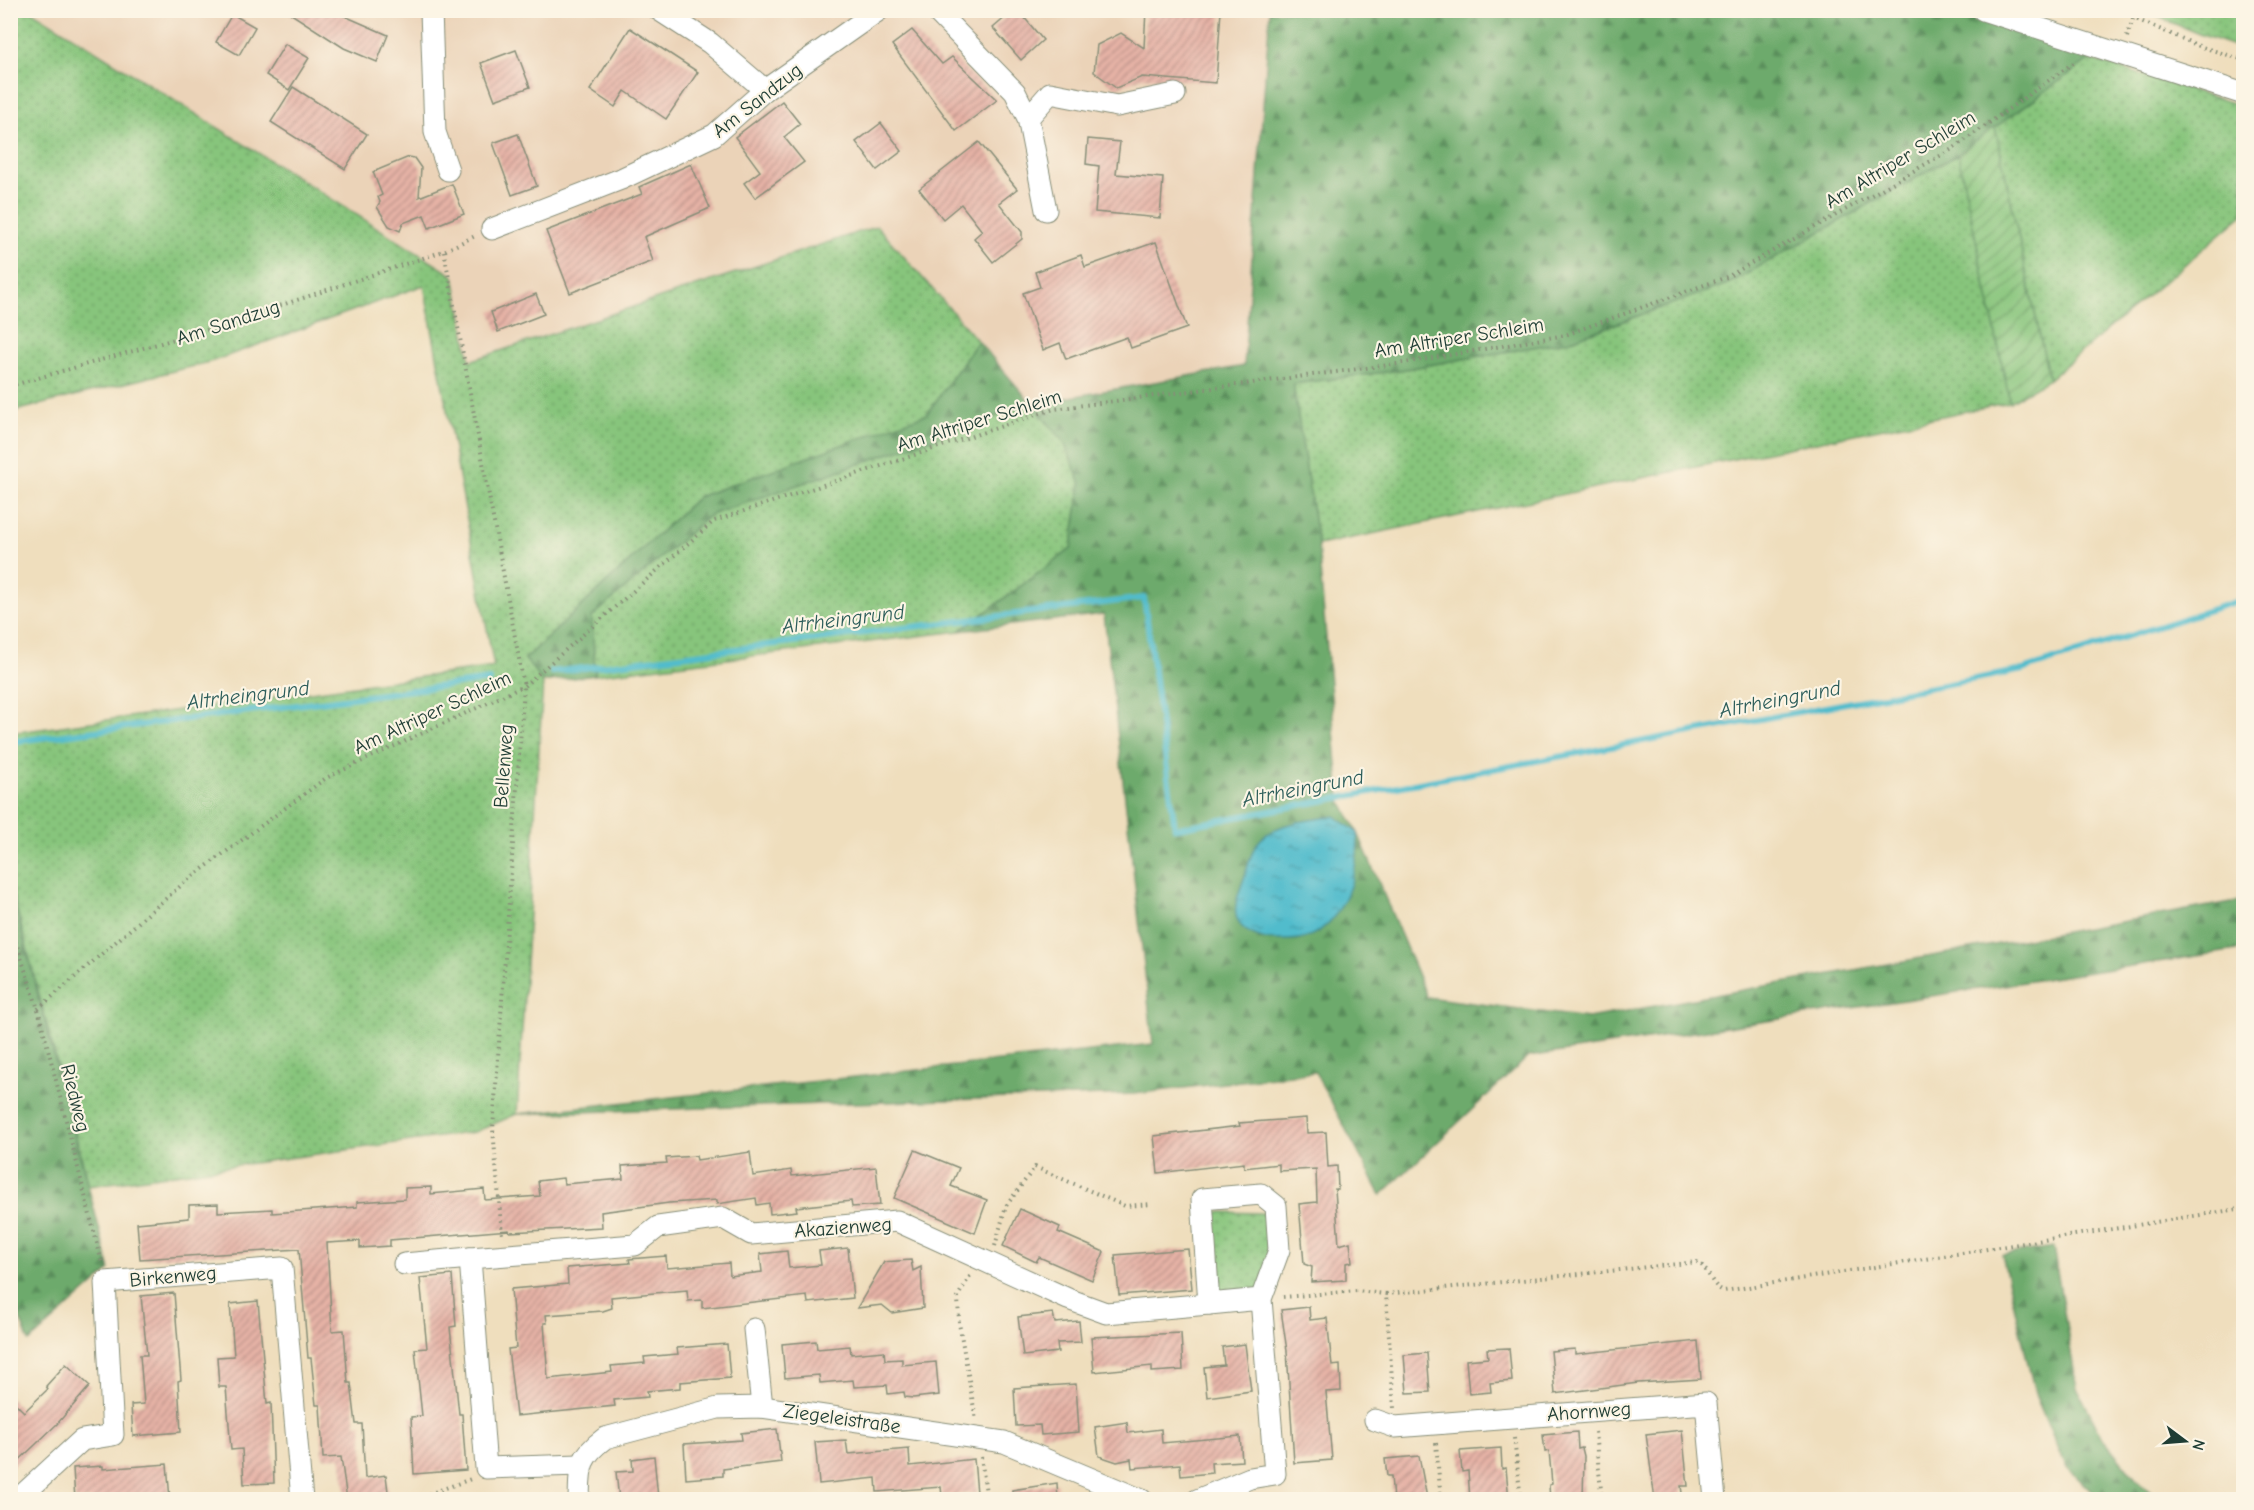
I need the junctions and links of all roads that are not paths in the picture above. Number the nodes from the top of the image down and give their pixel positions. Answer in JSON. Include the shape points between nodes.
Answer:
{"nodes":[{"id":1,"x":431,"y":10,"type":"edge"},
{"id":2,"x":659,"y":10,"type":"edge"},
{"id":3,"x":879,"y":10,"type":"edge"},
{"id":4,"x":935,"y":10,"type":"edge"},
{"id":5,"x":1983,"y":10,"type":"edge"},
{"id":6,"x":765,"y":90,"type":"junction"},
{"id":7,"x":1175,"y":94,"type":"dead end"},
{"id":8,"x":2244,"y":94,"type":"edge"},
{"id":9,"x":1028,"y":118,"type":"junction"},
{"id":10,"x":448,"y":170,"type":"dead end"},
{"id":11,"x":1046,"y":210,"type":"dead end"},
{"id":12,"x":492,"y":229,"type":"road end"},
{"id":13,"x":470,"y":1258,"type":"junction"},
{"id":14,"x":404,"y":1264,"type":"dead end"},
{"id":15,"x":1261,"y":1299,"type":"junction"},
{"id":16,"x":1209,"y":1304,"type":"junction"},
{"id":17,"x":754,"y":1329,"type":"dead end"},
{"id":18,"x":762,"y":1407,"type":"junction"},
{"id":19,"x":1385,"y":1424,"type":"road end"},
{"id":20,"x":580,"y":1464,"type":"junction"},
{"id":21,"x":17,"y":1500,"type":"edge"},
{"id":22,"x":302,"y":1500,"type":"edge"},
{"id":23,"x":579,"y":1500,"type":"edge"},
{"id":24,"x":1142,"y":1500,"type":"edge"},
{"id":25,"x":1197,"y":1500,"type":"edge"},
{"id":26,"x":1715,"y":1500,"type":"edge"}],
"edges":[{"from":1,"to":10,"type":"street","via":[[435,132]]},
{"from":2,"to":6,"type":"street","via":[[710,43]]},
{"from":3,"to":6,"type":"street","name":"Am Sandzug"},
{"from":4,"to":9,"type":"street","via":[[1016,92]]},
{"from":5,"to":8,"type":"street"},
{"from":6,"to":12,"type":"street","name":"Am Sandzug","via":[[714,135],[621,179]]},
{"from":7,"to":9,"type":"street","via":[[1117,106],[1050,93]]},
{"from":9,"to":11,"type":"street"},
{"from":13,"to":14,"type":"street","name":"Akazienweg"},
{"from":13,"to":16,"type":"street","name":"Akazienweg","via":[[635,1245],[658,1227],[723,1218],[751,1234],[897,1221],[1106,1313]]},
{"from":13,"to":20,"type":"street","via":[[486,1468]]},
{"from":15,"to":16,"type":"street","name":"Akazienweg"},
{"from":15,"to":16,"type":"street","via":[[1279,1250],[1276,1206],[1261,1194],[1202,1199]]},
{"from":15,"to":25,"type":"street","via":[[1275,1474],[1250,1478]]},
{"from":17,"to":18,"type":"street"},
{"from":18,"to":20,"type":"street","name":"Ziegeleistraße","via":[[718,1408],[605,1438],[590,1449]]},
{"from":18,"to":24,"type":"street","name":"Ziegeleistraße","via":[[1004,1442]]},
{"from":19,"to":26,"type":"street","name":"Ahornweg","via":[[1706,1403]]},
{"from":20,"to":23,"type":"street"},
{"from":21,"to":22,"type":"street","name":"Birkenweg","via":[[82,1440],[113,1435],[105,1282],[282,1268]]}]}
